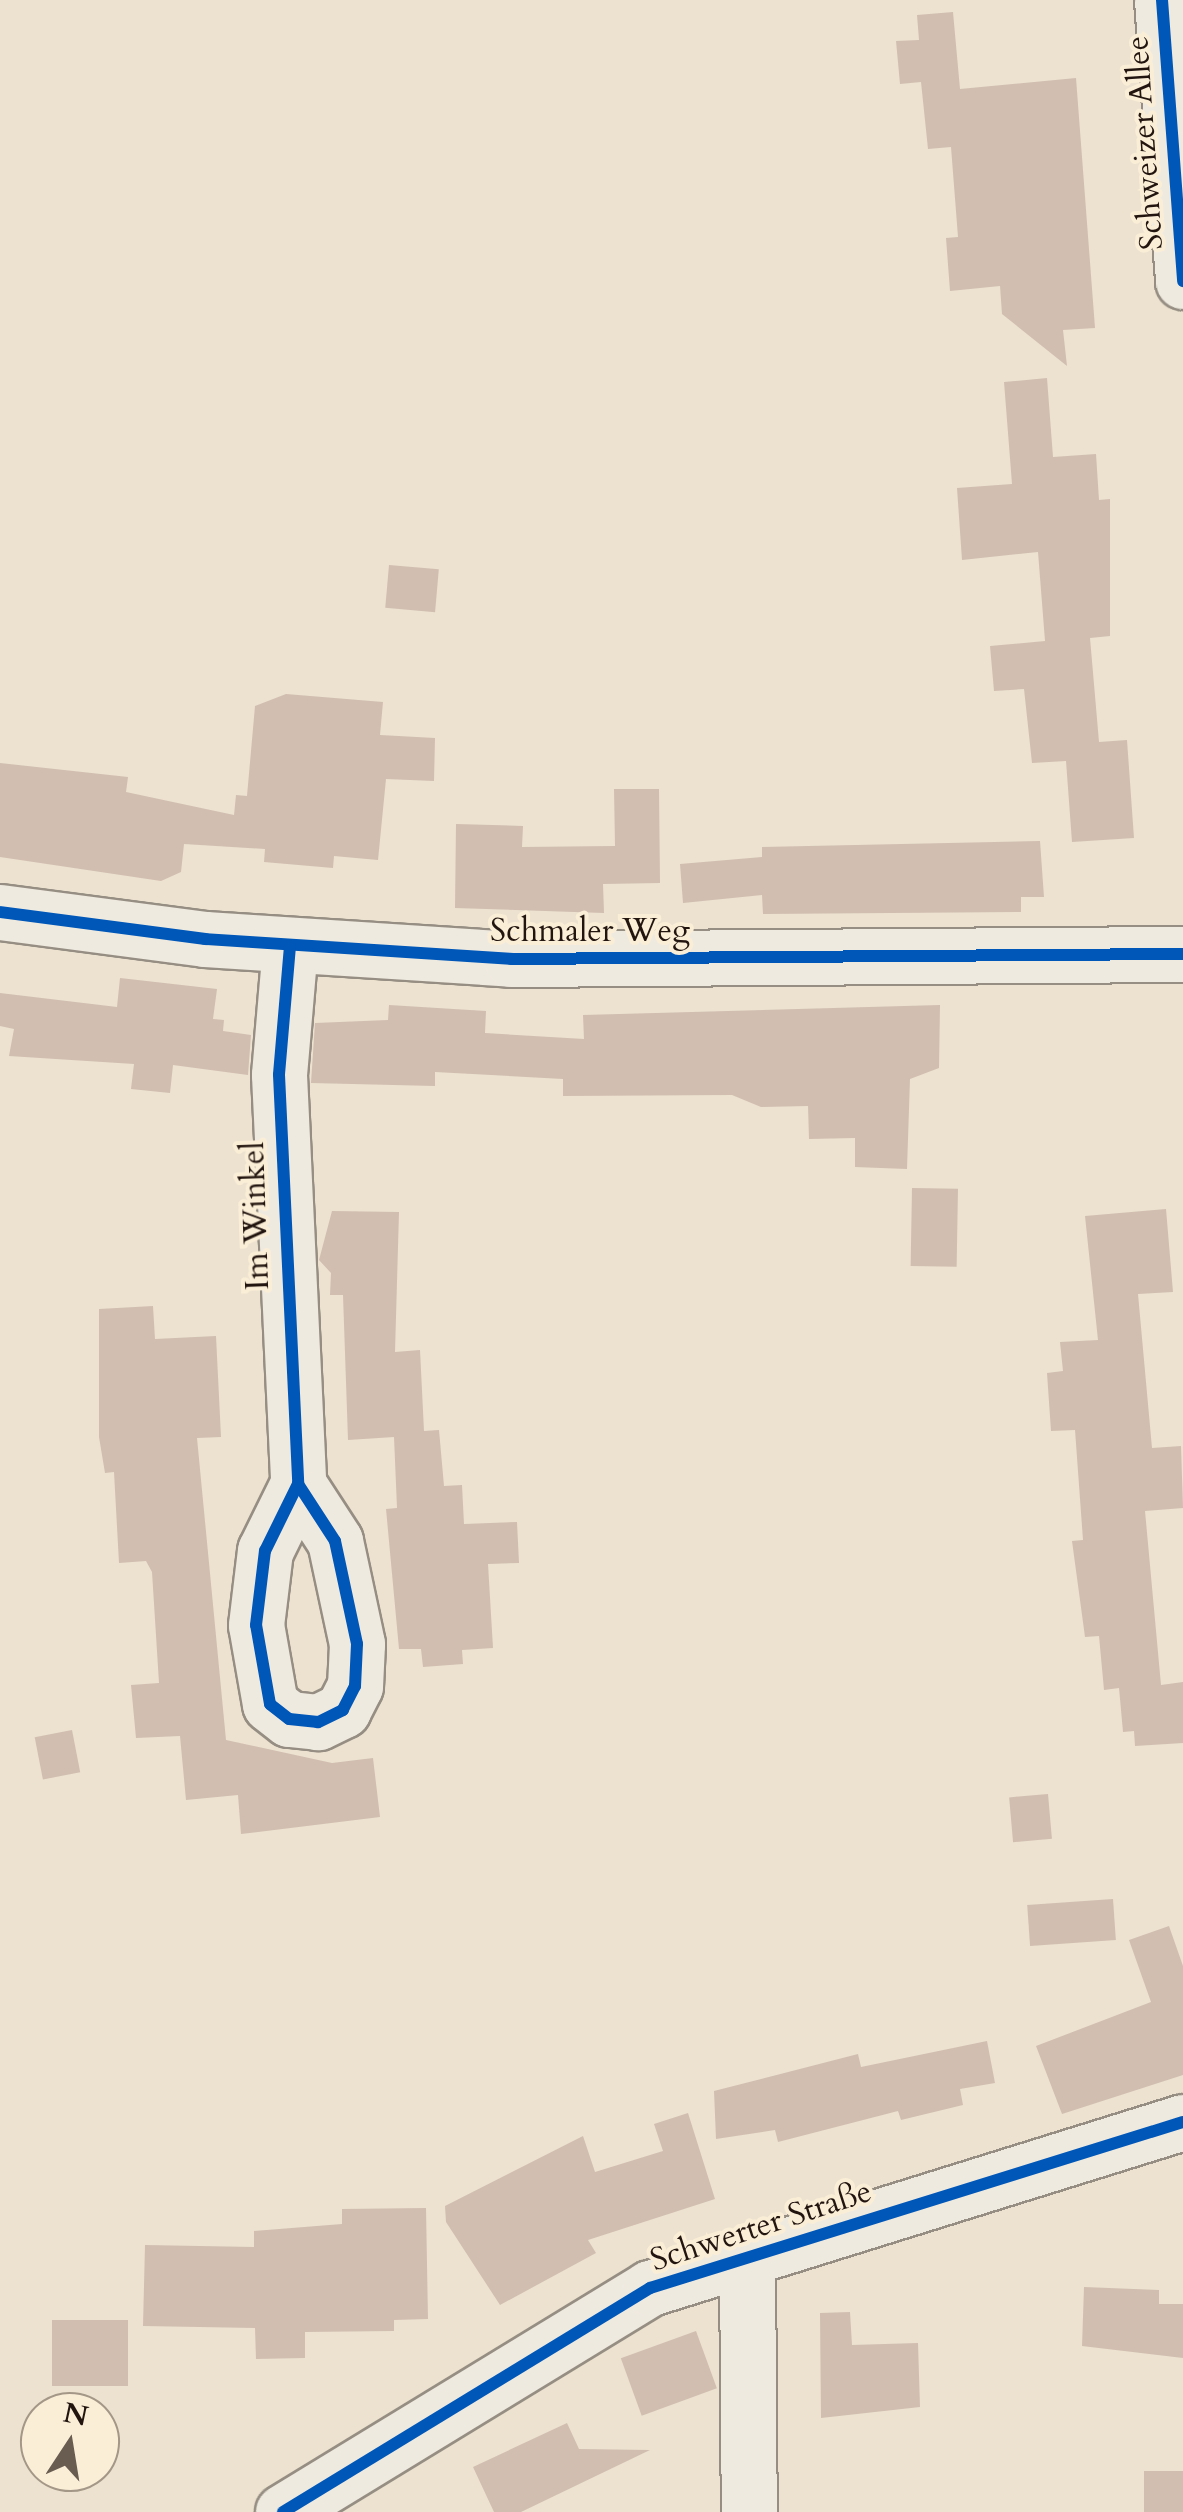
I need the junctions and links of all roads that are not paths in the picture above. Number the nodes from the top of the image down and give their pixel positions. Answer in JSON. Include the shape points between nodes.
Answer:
{"nodes":[{"id":1,"x":1162,"y":0,"type":"edge"},
{"id":2,"x":1183,"y":281,"type":"edge"},
{"id":3,"x":0,"y":912,"type":"edge"},
{"id":4,"x":290,"y":946,"type":"junction"},
{"id":5,"x":1183,"y":954,"type":"edge"},
{"id":6,"x":298,"y":1484,"type":"dead end"},
{"id":7,"x":1183,"y":2122,"type":"edge"},
{"id":8,"x":747,"y":2256,"type":"junction"},
{"id":9,"x":282,"y":2512,"type":"edge"},
{"id":10,"x":749,"y":2512,"type":"edge"}],
"edges":[{"from":1,"to":2,"type":"street","name":"Schweizer Allee"},
{"from":3,"to":4,"type":"street","name":"Schmaler Weg"},
{"from":4,"to":5,"type":"street","name":"Schmaler Weg","via":[[511,959]]},
{"from":4,"to":6,"type":"street","name":"Im Winkel","via":[[279,1075]]},
{"from":7,"to":8,"type":"street","name":"Schwerter Straße"},
{"from":8,"to":9,"type":"street","name":"Schwerter Straße","via":[[650,2288]]},
{"from":8,"to":10,"type":"street"}]}
